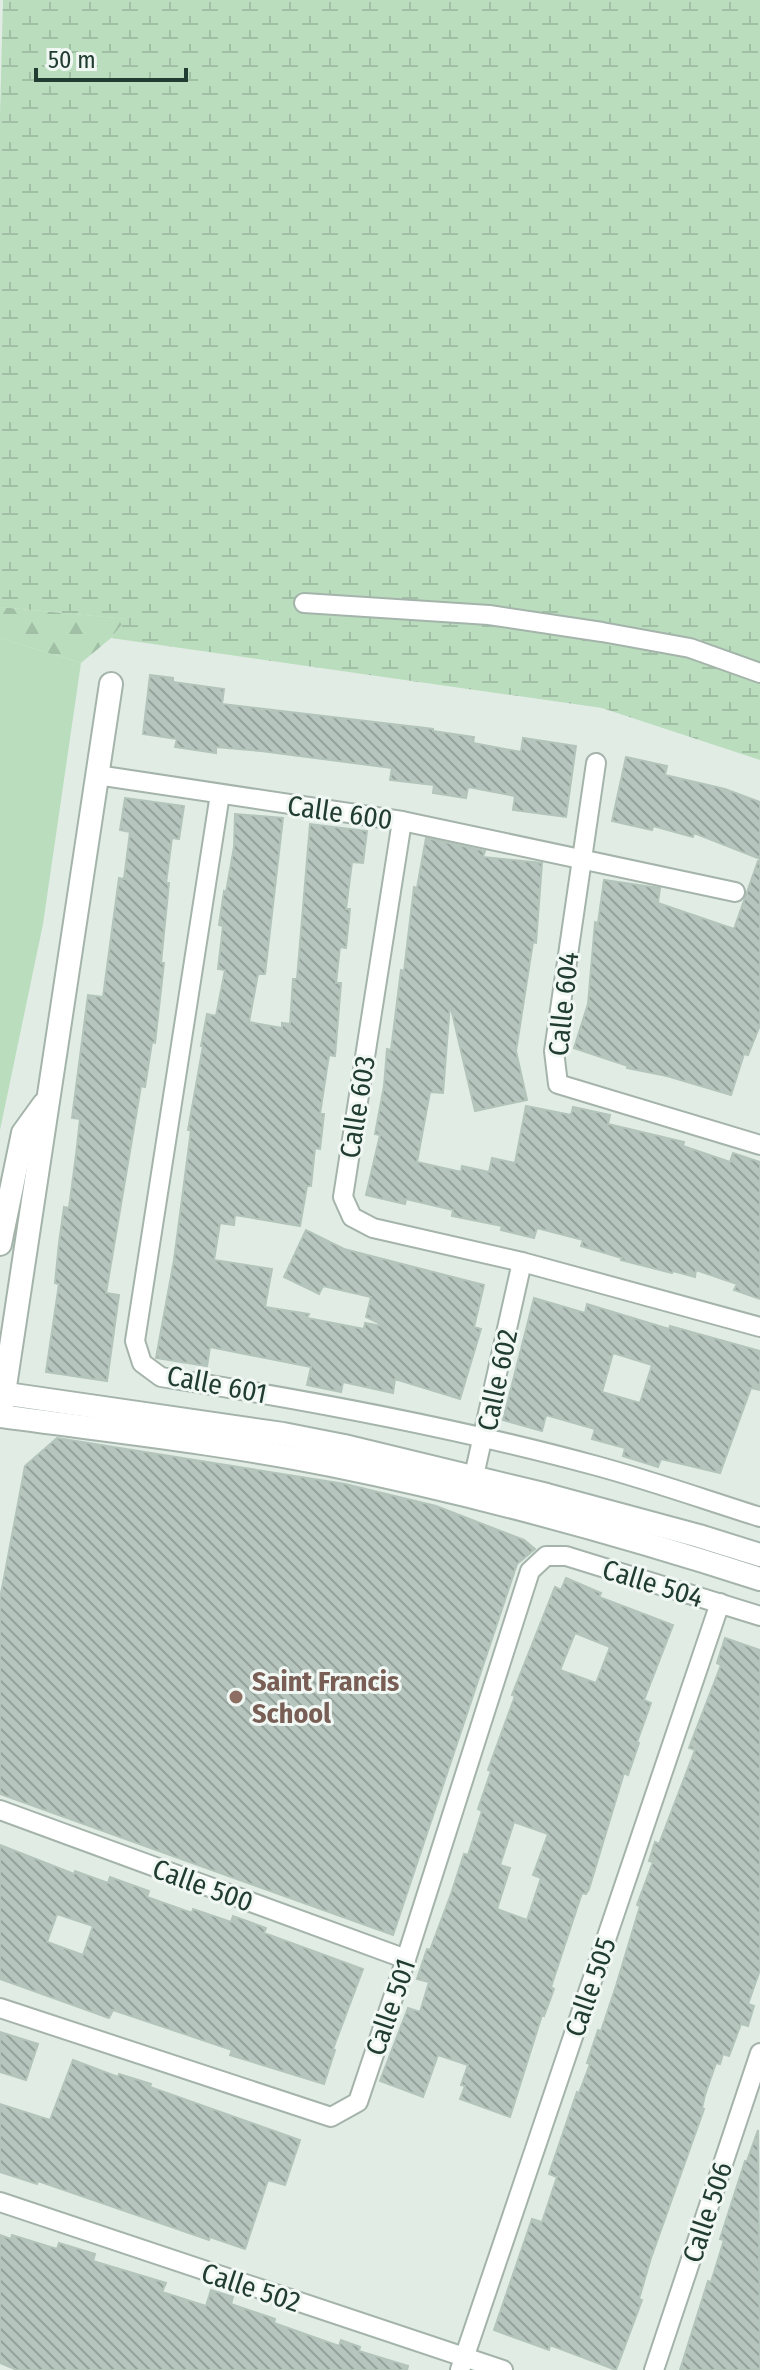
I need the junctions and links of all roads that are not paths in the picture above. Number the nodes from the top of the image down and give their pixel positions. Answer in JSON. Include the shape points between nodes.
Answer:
{"nodes":[{"id":1,"x":304,"y":603,"type":"dead end"},
{"id":2,"x":760,"y":673,"type":"edge"},
{"id":3,"x":111,"y":684,"type":"dead end"},
{"id":4,"x":596,"y":763,"type":"dead end"},
{"id":5,"x":97,"y":775,"type":"junction"},
{"id":6,"x":220,"y":794,"type":"junction"},
{"id":7,"x":402,"y":821,"type":"junction"},
{"id":8,"x":581,"y":858,"type":"junction"},
{"id":9,"x":735,"y":892,"type":"dead end"},
{"id":10,"x":47,"y":1100,"type":"junction"},
{"id":11,"x":759,"y":1142,"type":"edge"},
{"id":12,"x":0,"y":1244,"type":"edge"},
{"id":13,"x":522,"y":1262,"type":"junction"},
{"id":14,"x":760,"y":1327,"type":"edge"},
{"id":15,"x":1,"y":1407,"type":"edge"},
{"id":16,"x":485,"y":1438,"type":"junction"},
{"id":17,"x":472,"y":1487,"type":"junction"},
{"id":18,"x":760,"y":1517,"type":"edge"},
{"id":19,"x":760,"y":1555,"type":"edge"},
{"id":20,"x":546,"y":1556,"type":"joint"},
{"id":21,"x":760,"y":1579,"type":"edge"},
{"id":22,"x":720,"y":1603,"type":"junction"},
{"id":23,"x":760,"y":1616,"type":"edge"},
{"id":24,"x":0,"y":1810,"type":"edge"},
{"id":25,"x":406,"y":1959,"type":"junction"},
{"id":26,"x":0,"y":2008,"type":"edge"},
{"id":27,"x":760,"y":2053,"type":"edge"},
{"id":28,"x":0,"y":2202,"type":"edge"},
{"id":29,"x":462,"y":2364,"type":"edge"},
{"id":30,"x":503,"y":2370,"type":"edge"},
{"id":31,"x":654,"y":2370,"type":"edge"}],
"edges":[{"from":1,"to":2,"type":"street","via":[[489,615],[588,630],[690,648]]},
{"from":3,"to":5,"type":"street"},
{"from":4,"to":8,"type":"street"},
{"from":5,"to":6,"type":"street","name":"Calle 600"},
{"from":5,"to":10,"type":"street"},
{"from":6,"to":7,"type":"street","name":"Calle 600"},
{"from":6,"to":16,"type":"street","name":"Calle 601","via":[[135,1341],[142,1363],[161,1377],[320,1402]]},
{"from":7,"to":8,"type":"street","name":"Calle 600"},
{"from":7,"to":13,"type":"street","name":"Calle 603","via":[[343,1197],[352,1217],[373,1228]]},
{"from":8,"to":9,"type":"street","name":"Calle 600"},
{"from":8,"to":11,"type":"street","name":"Calle 604","via":[[554,1051],[558,1084]]},
{"from":10,"to":12,"type":"street","via":[[23,1133]]},
{"from":10,"to":15,"type":"street"},
{"from":13,"to":14,"type":"street"},
{"from":13,"to":16,"type":"street","name":"Calle 602"},
{"from":15,"to":17,"type":"street"},
{"from":16,"to":17,"type":"street","name":"Calle 602"},
{"from":16,"to":18,"type":"street","name":"Calle 601"},
{"from":17,"to":19,"type":"street","via":[[699,1536]]},
{"from":17,"to":21,"type":"street"},
{"from":20,"to":22,"type":"street","name":"Calle 504","via":[[566,1556]]},
{"from":20,"to":25,"type":"street","name":"Calle 501","via":[[530,1571]]},
{"from":22,"to":23,"type":"street","name":"Calle 504"},
{"from":22,"to":29,"type":"street","name":"Calle 505"},
{"from":24,"to":25,"type":"street","name":"Calle 500"},
{"from":25,"to":26,"type":"street","name":"Calle 501","via":[[358,2102],[331,2117]]},
{"from":27,"to":31,"type":"street","name":"Calle 506"},
{"from":28,"to":29,"type":"street","name":"Calle 502"},
{"from":29,"to":30,"type":"street","name":"Calle 502"}]}
